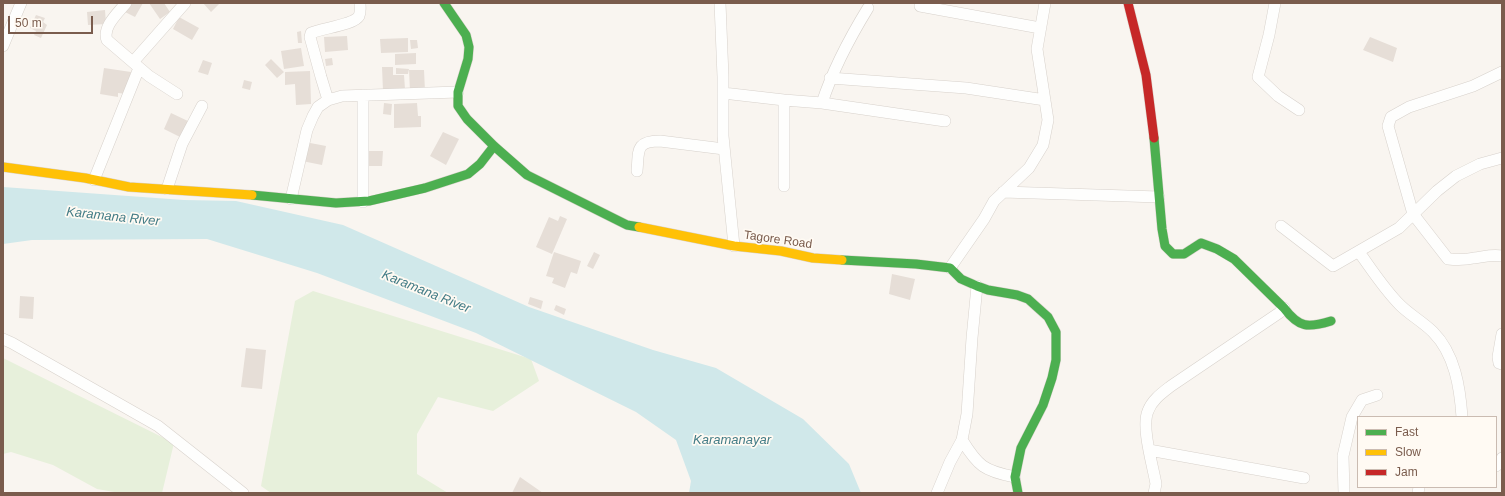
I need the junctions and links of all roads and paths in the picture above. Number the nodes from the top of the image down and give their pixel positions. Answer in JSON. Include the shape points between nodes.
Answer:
{"nodes":[{"id":1,"x":21,"y":3,"type":"edge"},
{"id":2,"x":126,"y":3,"type":"edge"},
{"id":3,"x":186,"y":3,"type":"edge"},
{"id":4,"x":360,"y":3,"type":"edge"},
{"id":5,"x":444,"y":3,"type":"edge"},
{"id":6,"x":720,"y":3,"type":"edge"},
{"id":7,"x":1044,"y":3,"type":"edge"},
{"id":8,"x":1128,"y":3,"type":"edge"},
{"id":9,"x":1275,"y":3,"type":"edge"},
{"id":10,"x":920,"y":6,"type":"dead end"},
{"id":11,"x":868,"y":8,"type":"dead end"},
{"id":12,"x":1040,"y":28,"type":"junction"},
{"id":13,"x":3,"y":46,"type":"edge"},
{"id":14,"x":136,"y":65,"type":"junction"},
{"id":15,"x":1502,"y":72,"type":"edge"},
{"id":16,"x":830,"y":78,"type":"junction"},
{"id":17,"x":458,"y":92,"type":"junction"},
{"id":18,"x":723,"y":93,"type":"junction"},
{"id":19,"x":177,"y":94,"type":"dead end"},
{"id":20,"x":363,"y":95,"type":"junction"},
{"id":21,"x":328,"y":100,"type":"junction"},
{"id":22,"x":784,"y":100,"type":"junction"},
{"id":23,"x":1045,"y":100,"type":"junction"},
{"id":24,"x":822,"y":103,"type":"junction"},
{"id":25,"x":202,"y":106,"type":"dead end"},
{"id":26,"x":1299,"y":110,"type":"dead end"},
{"id":27,"x":944,"y":121,"type":"dead end"},
{"id":28,"x":494,"y":146,"type":"junction"},
{"id":29,"x":724,"y":149,"type":"junction"},
{"id":30,"x":1502,"y":158,"type":"edge"},
{"id":31,"x":3,"y":167,"type":"edge"},
{"id":32,"x":637,"y":171,"type":"dead end"},
{"id":33,"x":94,"y":180,"type":"junction"},
{"id":34,"x":784,"y":186,"type":"dead end"},
{"id":35,"x":167,"y":189,"type":"junction"},
{"id":36,"x":1003,"y":192,"type":"junction"},
{"id":37,"x":1159,"y":197,"type":"junction"},
{"id":38,"x":291,"y":199,"type":"junction"},
{"id":39,"x":363,"y":202,"type":"junction"},
{"id":40,"x":1413,"y":214,"type":"junction"},
{"id":41,"x":1281,"y":226,"type":"dead end"},
{"id":42,"x":734,"y":246,"type":"junction"},
{"id":43,"x":1359,"y":252,"type":"junction"},
{"id":44,"x":1502,"y":256,"type":"edge"},
{"id":45,"x":950,"y":268,"type":"junction"},
{"id":46,"x":977,"y":286,"type":"junction"},
{"id":47,"x":1284,"y":308,"type":"junction"},
{"id":48,"x":1331,"y":321,"type":"dead end"},
{"id":49,"x":1502,"y":334,"type":"edge"},
{"id":50,"x":3,"y":339,"type":"edge"},
{"id":51,"x":1502,"y":364,"type":"edge"},
{"id":52,"x":1377,"y":395,"type":"dead end"},
{"id":53,"x":1462,"y":416,"type":"edge"},
{"id":54,"x":962,"y":440,"type":"junction"},
{"id":55,"x":1150,"y":450,"type":"junction"},
{"id":56,"x":1015,"y":477,"type":"junction"},
{"id":57,"x":1304,"y":478,"type":"dead end"},
{"id":58,"x":242,"y":493,"type":"edge"},
{"id":59,"x":937,"y":493,"type":"edge"},
{"id":60,"x":1018,"y":493,"type":"edge"},
{"id":61,"x":1154,"y":493,"type":"edge"},
{"id":62,"x":1344,"y":493,"type":"edge"}],
"edges":[{"from":1,"to":13,"type":"street"},
{"from":2,"to":14,"type":"street","via":[[106,28],[105,35],[107,40]]},
{"from":3,"to":14,"type":"street"},
{"from":4,"to":21,"type":"street","via":[[358,17],[353,21],[311,33]]},
{"from":5,"to":17,"type":"street","name":"Tagore Road","via":[[466,35],[469,47]]},
{"from":6,"to":18,"type":"street"},
{"from":7,"to":12,"type":"street"},
{"from":8,"to":37,"type":"street","via":[[1146,75],[1157,158]]},
{"from":9,"to":26,"type":"street","via":[[1258,77],[1278,96]]},
{"from":10,"to":12,"type":"street"},
{"from":11,"to":16,"type":"street"},
{"from":12,"to":23,"type":"street","via":[[1037,48]]},
{"from":14,"to":19,"type":"street"},
{"from":14,"to":33,"type":"street"},
{"from":15,"to":40,"type":"street","via":[[1472,86],[1410,107],[1391,117],[1388,126]]},
{"from":16,"to":23,"type":"street","via":[[966,88]]},
{"from":16,"to":24,"type":"street"},
{"from":17,"to":20,"type":"street"},
{"from":17,"to":28,"type":"street","name":"Tagore Road","via":[[458,106],[467,119]]},
{"from":18,"to":22,"type":"street"},
{"from":18,"to":29,"type":"street"},
{"from":20,"to":21,"type":"street"},
{"from":20,"to":39,"type":"street"},
{"from":21,"to":38,"type":"street","via":[[318,107],[307,130]]},
{"from":22,"to":24,"type":"street"},
{"from":22,"to":34,"type":"street"},
{"from":23,"to":36,"type":"street","via":[[1048,120],[1043,145],[1029,168]]},
{"from":24,"to":27,"type":"street"},
{"from":25,"to":35,"type":"street","via":[[182,144]]},
{"from":28,"to":39,"type":"street","via":[[468,174],[426,188]]},
{"from":28,"to":42,"type":"street","name":"Tagore Road","via":[[527,175],[627,224]]},
{"from":29,"to":32,"type":"street","via":[[649,142],[639,148]]},
{"from":29,"to":42,"type":"street"},
{"from":30,"to":40,"type":"street","via":[[1480,164],[1456,176]]},
{"from":31,"to":33,"type":"street"},
{"from":33,"to":35,"type":"street","via":[[129,187]]},
{"from":35,"to":38,"type":"street"},
{"from":36,"to":37,"type":"street"},
{"from":36,"to":45,"type":"street"},
{"from":37,"to":47,"type":"street","via":[[1165,246],[1173,254],[1184,254],[1201,243],[1217,249],[1234,259]]},
{"from":38,"to":39,"type":"street","via":[[336,203]]},
{"from":40,"to":43,"type":"street","via":[[1399,228]]},
{"from":40,"to":44,"type":"street","via":[[1448,259]]},
{"from":41,"to":43,"type":"street","via":[[1333,266]]},
{"from":42,"to":45,"type":"street","name":"Tagore Road","via":[[781,251],[814,258]]},
{"from":43,"to":53,"type":"street","via":[[1388,292],[1434,333],[1447,351],[1458,386]]},
{"from":45,"to":46,"type":"street","via":[[961,280]]},
{"from":46,"to":54,"type":"street","via":[[967,414]]},
{"from":46,"to":56,"type":"street","via":[[1028,299],[1048,317],[1056,332],[1056,360],[1052,378],[1043,404],[1021,448]]},
{"from":47,"to":48,"type":"street","via":[[1300,324],[1317,325]]},
{"from":47,"to":55,"type":"street","via":[[1156,398],[1148,411],[1145,426]]},
{"from":49,"to":51,"type":"street","via":[[1498,357],[1499,363]]},
{"from":50,"to":58,"type":"street","via":[[158,426]]},
{"from":52,"to":62,"type":"street","via":[[1362,400],[1352,417],[1343,456]]},
{"from":54,"to":56,"type":"street","via":[[977,462],[989,470]]},
{"from":54,"to":59,"type":"street"},
{"from":55,"to":57,"type":"street"},
{"from":55,"to":61,"type":"street","via":[[1156,484]]},
{"from":56,"to":60,"type":"street"}]}
